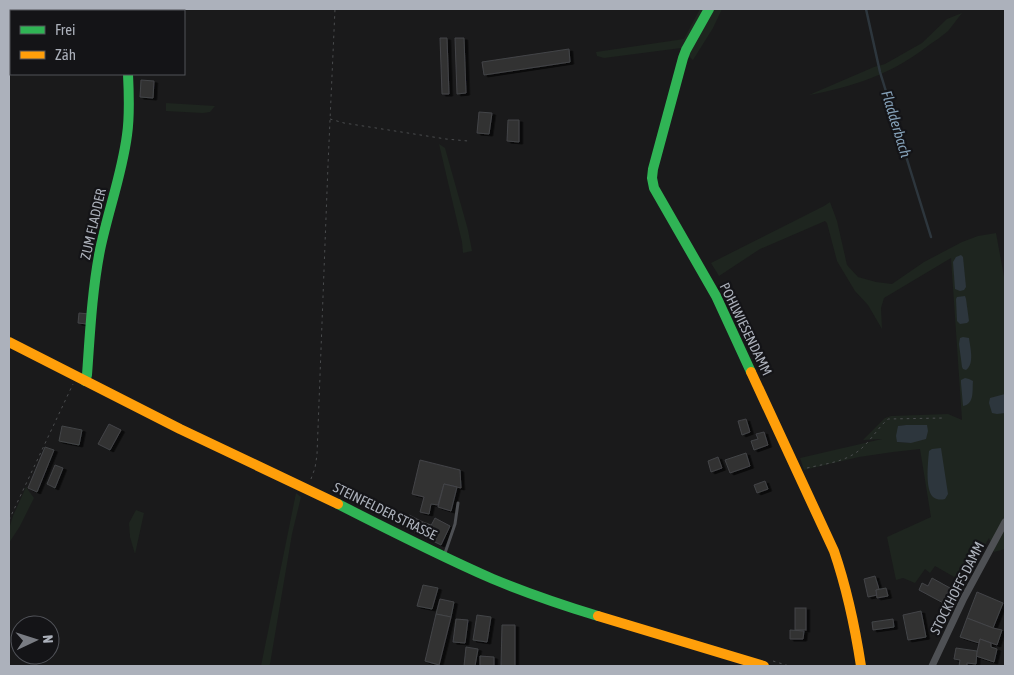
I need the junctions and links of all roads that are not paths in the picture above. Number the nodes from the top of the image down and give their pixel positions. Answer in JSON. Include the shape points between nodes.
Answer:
{"nodes":[{"id":1,"x":709,"y":9,"type":"edge"},
{"id":2,"x":128,"y":75,"type":"edge"},
{"id":3,"x":9,"y":342,"type":"edge"},
{"id":4,"x":80,"y":379,"type":"junction"},
{"id":5,"x":458,"y":503,"type":"dead end"},
{"id":6,"x":1005,"y":522,"type":"edge"},
{"id":7,"x":443,"y":555,"type":"junction"},
{"id":8,"x":767,"y":663,"type":"edge"},
{"id":9,"x":861,"y":666,"type":"edge"},
{"id":10,"x":932,"y":666,"type":"edge"}],
"edges":[{"from":1,"to":9,"type":"street","name":"POHLWIESENDAMM","via":[[683,58],[653,169],[654,188],[716,296],[834,551],[851,607]]},
{"from":2,"to":4,"type":"street","name":"ZUM FLADDER","via":[[127,135],[97,263],[88,366]]},
{"from":3,"to":4,"type":"street","name":"STEINFELDER STRASSE"},
{"from":4,"to":7,"type":"street","name":"STEINFELDER STRASSE"},
{"from":5,"to":7,"type":"lane","via":[[455,524]]},
{"from":6,"to":10,"type":"street","name":"STOCKHOFFS DAMM"},
{"from":7,"to":8,"type":"street","name":"STEINFELDER STRASSE","via":[[494,579],[566,606]]}]}
